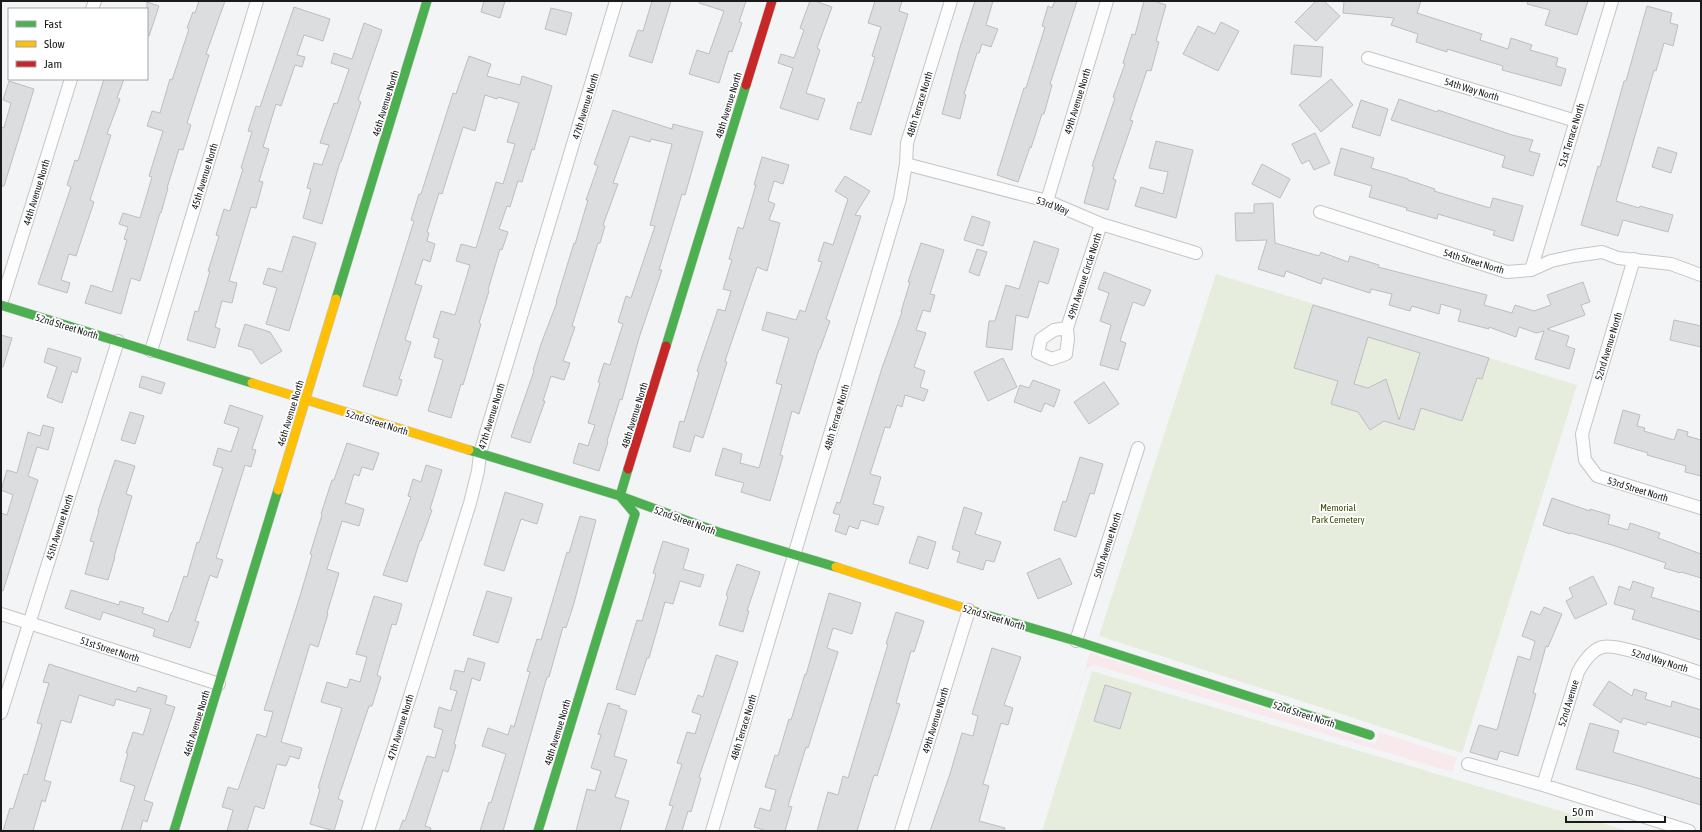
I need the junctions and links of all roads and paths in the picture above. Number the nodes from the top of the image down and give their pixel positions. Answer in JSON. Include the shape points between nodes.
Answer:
{"nodes":[{"id":1,"x":257,"y":1,"type":"edge"},
{"id":2,"x":427,"y":1,"type":"edge"},
{"id":3,"x":616,"y":1,"type":"edge"},
{"id":4,"x":772,"y":1,"type":"edge"},
{"id":5,"x":951,"y":1,"type":"edge"},
{"id":6,"x":1108,"y":1,"type":"edge"},
{"id":7,"x":1612,"y":1,"type":"edge"},
{"id":8,"x":1368,"y":58,"type":"dead end"},
{"id":9,"x":70,"y":80,"type":"edge"},
{"id":10,"x":1576,"y":121,"type":"junction"},
{"id":11,"x":906,"y":164,"type":"junction"},
{"id":12,"x":1047,"y":201,"type":"junction"},
{"id":13,"x":1320,"y":212,"type":"dead end"},
{"id":14,"x":1101,"y":224,"type":"junction"},
{"id":15,"x":1196,"y":253,"type":"dead end"},
{"id":16,"x":1634,"y":259,"type":"junction"},
{"id":17,"x":1531,"y":270,"type":"junction"},
{"id":18,"x":1701,"y":274,"type":"edge"},
{"id":19,"x":1,"y":304,"type":"edge"},
{"id":20,"x":1067,"y":328,"type":"dead end"},
{"id":21,"x":118,"y":341,"type":"junction"},
{"id":22,"x":151,"y":351,"type":"junction"},
{"id":23,"x":306,"y":400,"type":"junction"},
{"id":24,"x":1582,"y":434,"type":"joint"},
{"id":25,"x":1138,"y":448,"type":"dead end"},
{"id":26,"x":480,"y":453,"type":"junction"},
{"id":27,"x":620,"y":496,"type":"junction"},
{"id":28,"x":1701,"y":508,"type":"edge"},
{"id":29,"x":795,"y":554,"type":"junction"},
{"id":30,"x":969,"y":610,"type":"junction"},
{"id":31,"x":1,"y":614,"type":"edge"},
{"id":32,"x":28,"y":622,"type":"junction"},
{"id":33,"x":1076,"y":641,"type":"junction"},
{"id":34,"x":1619,"y":648,"type":"joint"},
{"id":35,"x":1701,"y":673,"type":"edge"},
{"id":36,"x":219,"y":684,"type":"junction"},
{"id":37,"x":1,"y":712,"type":"edge"},
{"id":38,"x":1370,"y":735,"type":"dead end"},
{"id":39,"x":1468,"y":764,"type":"dead end"},
{"id":40,"x":1543,"y":785,"type":"junction"},
{"id":41,"x":174,"y":831,"type":"edge"},
{"id":42,"x":368,"y":831,"type":"edge"},
{"id":43,"x":538,"y":831,"type":"edge"},
{"id":44,"x":712,"y":831,"type":"edge"},
{"id":45,"x":901,"y":831,"type":"edge"},
{"id":46,"x":1689,"y":831,"type":"edge"}],
"edges":[{"from":1,"to":22,"type":"street","name":"45th Avenue North"},
{"from":2,"to":23,"type":"street","name":"46th Avenue North"},
{"from":3,"to":26,"type":"street","name":"47th Avenue North"},
{"from":4,"to":27,"type":"street","name":"48th Avenue North"},
{"from":5,"to":11,"type":"street","name":"48th Terrace North","via":[[907,143]]},
{"from":6,"to":12,"type":"street","name":"49th Avenue North"},
{"from":7,"to":10,"type":"street","name":"51st Terrace North"},
{"from":8,"to":10,"type":"street","name":"54th Way North"},
{"from":9,"to":19,"type":"street","name":"44th Avenue North"},
{"from":10,"to":17,"type":"street","name":"51st Terrace North"},
{"from":11,"to":12,"type":"street","name":"53rd Way"},
{"from":11,"to":29,"type":"street","name":"48th Terrace North","via":[[900,199]]},
{"from":12,"to":14,"type":"street","name":"53rd Way"},
{"from":13,"to":17,"type":"street","name":"54th Street North","via":[[1507,272]]},
{"from":14,"to":15,"type":"street","name":"53rd Way"},
{"from":14,"to":20,"type":"street","name":"49th Avenue Circle North"},
{"from":16,"to":17,"type":"street","name":"54th Street North","via":[[1618,258],[1602,252],[1551,261]]},
{"from":16,"to":18,"type":"street","name":"54th Street North","via":[[1671,264]]},
{"from":16,"to":24,"type":"street","name":"52nd Avenue North"},
{"from":19,"to":21,"type":"street","name":"52nd Street North"},
{"from":21,"to":22,"type":"street","name":"52nd Street North"},
{"from":21,"to":32,"type":"street","name":"45th Avenue North"},
{"from":22,"to":23,"type":"street","name":"52nd Street North"},
{"from":23,"to":26,"type":"street","name":"52nd Street North"},
{"from":23,"to":36,"type":"street","name":"46th Avenue North"},
{"from":24,"to":28,"type":"street","name":"53rd Street North","via":[[1585,460],[1597,476]]},
{"from":25,"to":33,"type":"street","name":"50th Avenue North"},
{"from":26,"to":27,"type":"street","name":"52nd Street North"},
{"from":26,"to":42,"type":"street","name":"47th Avenue North","via":[[470,503]]},
{"from":27,"to":29,"type":"street","name":"52nd Street North","via":[[718,532]]},
{"from":27,"to":43,"type":"street","name":"48th Avenue North","via":[[635,514]]},
{"from":29,"to":30,"type":"street","name":"52nd Street North"},
{"from":29,"to":44,"type":"street","name":"48th Terrace North"},
{"from":30,"to":33,"type":"street","name":"52nd Street North"},
{"from":30,"to":45,"type":"street","name":"49th Avenue North"},
{"from":31,"to":32,"type":"street","name":"51st Street North"},
{"from":32,"to":36,"type":"street","name":"51st Street North"},
{"from":32,"to":37,"type":"street","name":"45th Avenue North"},
{"from":33,"to":38,"type":"street","name":"52nd Street North"},
{"from":34,"to":35,"type":"street","name":"52nd Way North"},
{"from":34,"to":40,"type":"street","name":"52nd Avenue","via":[[1602,647],[1586,658],[1578,672]]},
{"from":36,"to":41,"type":"street","name":"46th Avenue North"},
{"from":39,"to":40,"type":"street"},
{"from":40,"to":46,"type":"street"}]}
